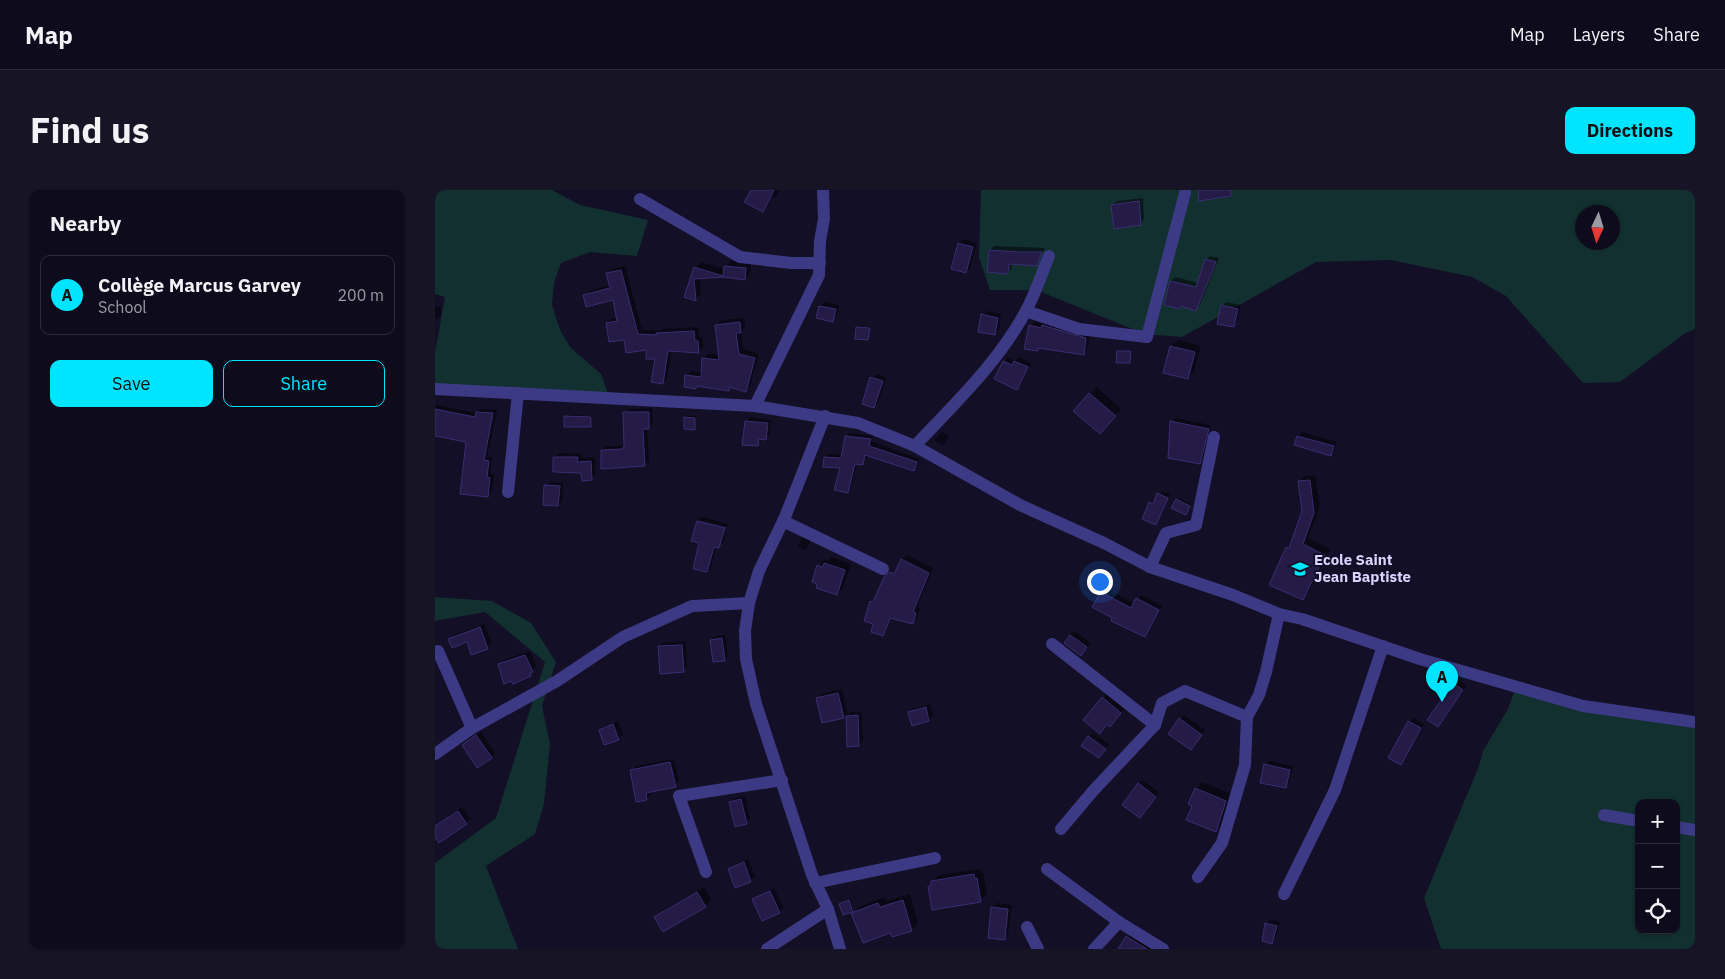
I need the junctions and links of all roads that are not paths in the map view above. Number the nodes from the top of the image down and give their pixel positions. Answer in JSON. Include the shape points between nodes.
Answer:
{"nodes":[{"id":1,"x":823,"y":190,"type":"edge"},
{"id":2,"x":1185,"y":193,"type":"dead end"},
{"id":3,"x":640,"y":199,"type":"dead end"},
{"id":4,"x":1049,"y":256,"type":"dead end"},
{"id":5,"x":820,"y":263,"type":"junction"},
{"id":6,"x":1026,"y":311,"type":"junction"},
{"id":7,"x":435,"y":389,"type":"edge"},
{"id":8,"x":518,"y":393,"type":"junction"},
{"id":9,"x":755,"y":406,"type":"junction"},
{"id":10,"x":825,"y":416,"type":"junction"},
{"id":11,"x":1214,"y":437,"type":"dead end"},
{"id":12,"x":915,"y":446,"type":"junction"},
{"id":13,"x":508,"y":492,"type":"dead end"},
{"id":14,"x":783,"y":521,"type":"junction"},
{"id":15,"x":1149,"y":568,"type":"junction"},
{"id":16,"x":883,"y":569,"type":"dead end"},
{"id":17,"x":749,"y":603,"type":"junction"},
{"id":18,"x":1279,"y":614,"type":"junction"},
{"id":19,"x":1052,"y":644,"type":"dead end"},
{"id":20,"x":1383,"y":646,"type":"junction"},
{"id":21,"x":438,"y":651,"type":"dead end"},
{"id":22,"x":1247,"y":717,"type":"junction"},
{"id":23,"x":1695,"y":722,"type":"edge"},
{"id":24,"x":1155,"y":725,"type":"junction"},
{"id":25,"x":472,"y":728,"type":"junction"},
{"id":26,"x":435,"y":754,"type":"edge"},
{"id":27,"x":782,"y":780,"type":"junction"},
{"id":28,"x":1604,"y":815,"type":"dead end"},
{"id":29,"x":1635,"y":820,"type":"edge"},
{"id":30,"x":1680,"y":828,"type":"edge"},
{"id":31,"x":1061,"y":829,"type":"dead end"},
{"id":32,"x":1695,"y":830,"type":"edge"},
{"id":33,"x":935,"y":858,"type":"dead end"},
{"id":34,"x":1047,"y":869,"type":"dead end"},
{"id":35,"x":706,"y":872,"type":"dead end"},
{"id":36,"x":1198,"y":877,"type":"dead end"},
{"id":37,"x":815,"y":883,"type":"junction"},
{"id":38,"x":1284,"y":894,"type":"dead end"},
{"id":39,"x":828,"y":909,"type":"junction"},
{"id":40,"x":1119,"y":922,"type":"junction"},
{"id":41,"x":1027,"y":927,"type":"dead end"},
{"id":42,"x":767,"y":949,"type":"edge"},
{"id":43,"x":840,"y":949,"type":"edge"},
{"id":44,"x":1038,"y":949,"type":"edge"},
{"id":45,"x":1094,"y":949,"type":"edge"},
{"id":46,"x":1163,"y":949,"type":"edge"}],
"edges":[{"from":1,"to":5,"type":"street"},
{"from":2,"to":6,"type":"street","via":[[1147,337],[1079,328]]},
{"from":3,"to":5,"type":"street","via":[[740,257]]},
{"from":4,"to":6,"type":"street"},
{"from":5,"to":9,"type":"street","via":[[812,293]]},
{"from":6,"to":12,"type":"street","via":[[967,389]]},
{"from":7,"to":8,"type":"street"},
{"from":8,"to":9,"type":"street"},
{"from":8,"to":13,"type":"street"},
{"from":9,"to":10,"type":"street"},
{"from":10,"to":12,"type":"street","via":[[858,423]]},
{"from":10,"to":14,"type":"street"},
{"from":11,"to":15,"type":"street","via":[[1196,525],[1166,533]]},
{"from":12,"to":15,"type":"street","via":[[1019,505],[1104,543]]},
{"from":14,"to":16,"type":"street"},
{"from":14,"to":17,"type":"street","via":[[759,571]]},
{"from":15,"to":18,"type":"street","via":[[1233,595]]},
{"from":17,"to":25,"type":"street","via":[[692,606],[623,637],[557,681]]},
{"from":17,"to":27,"type":"street","via":[[746,659],[756,704]]},
{"from":18,"to":20,"type":"street"},
{"from":18,"to":22,"type":"street","via":[[1259,695]]},
{"from":19,"to":24,"type":"street"},
{"from":20,"to":23,"type":"street","via":[[1583,706]]},
{"from":20,"to":38,"type":"street","via":[[1335,790]]},
{"from":21,"to":25,"type":"street"},
{"from":22,"to":24,"type":"street","via":[[1185,691],[1162,703]]},
{"from":22,"to":36,"type":"street","via":[[1245,765],[1222,843]]},
{"from":24,"to":31,"type":"street"},
{"from":25,"to":26,"type":"street"},
{"from":27,"to":35,"type":"street","via":[[679,796]]},
{"from":27,"to":37,"type":"street"},
{"from":28,"to":29,"type":"street"},
{"from":30,"to":32,"type":"street"},
{"from":33,"to":37,"type":"street"},
{"from":34,"to":40,"type":"street"},
{"from":37,"to":39,"type":"street"},
{"from":39,"to":42,"type":"street"},
{"from":39,"to":43,"type":"street"},
{"from":40,"to":45,"type":"street"},
{"from":40,"to":46,"type":"street"},
{"from":41,"to":44,"type":"street"}]}
